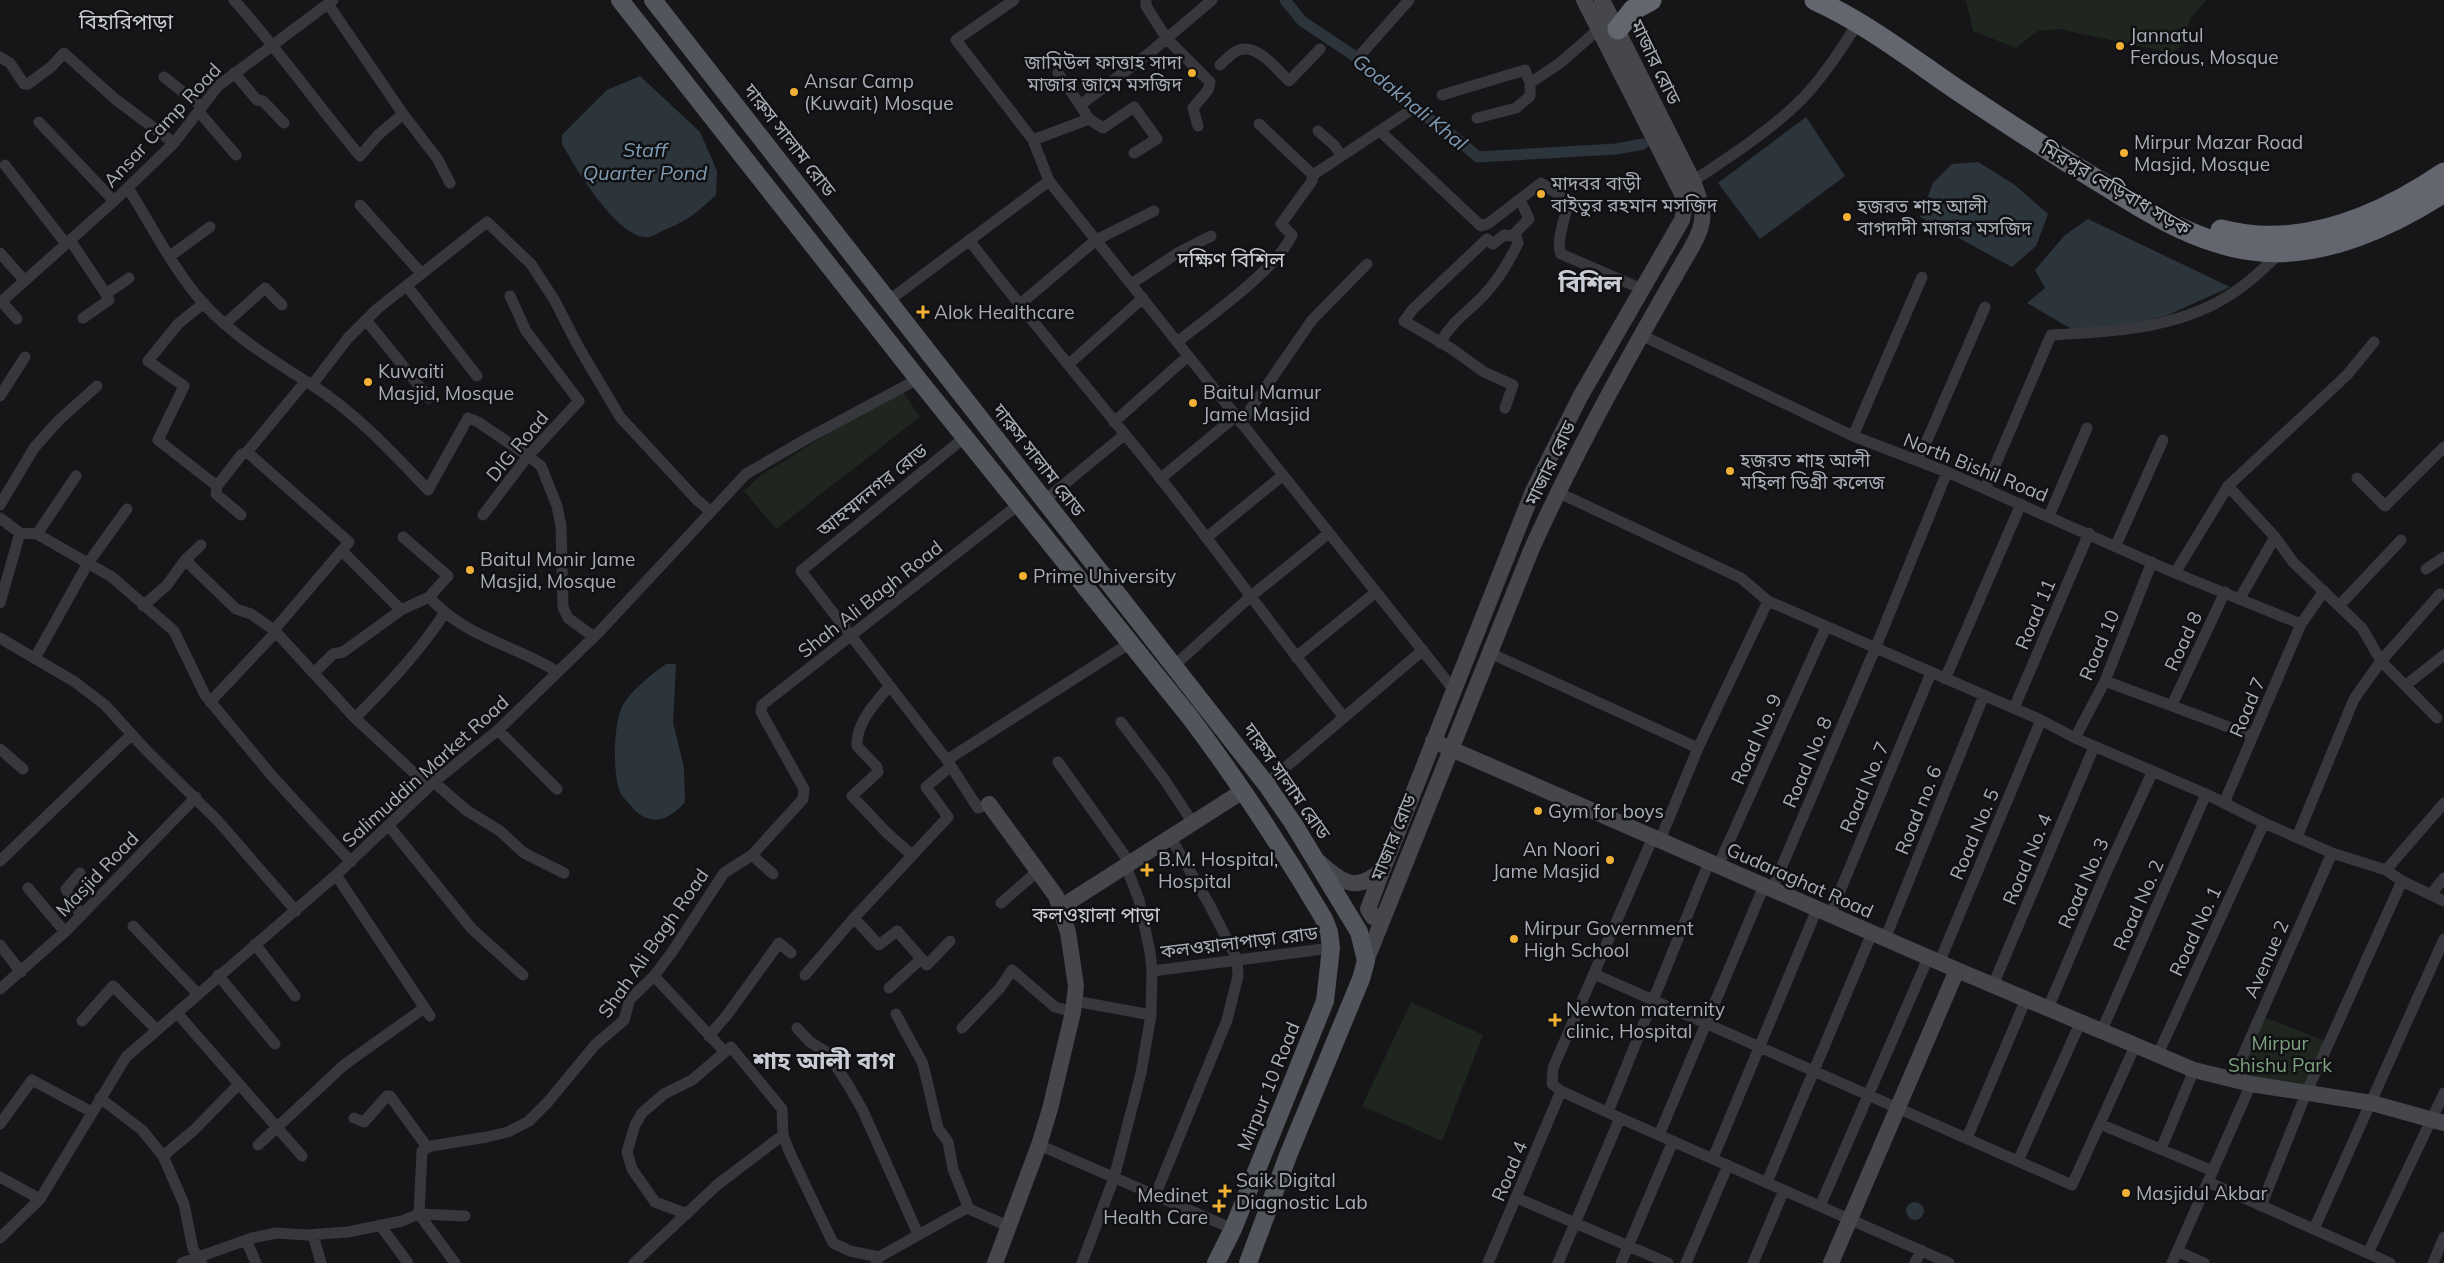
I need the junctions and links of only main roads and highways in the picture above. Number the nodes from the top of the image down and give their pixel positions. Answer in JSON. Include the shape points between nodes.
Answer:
{"nodes":[{"id":1,"x":620,"y":0,"type":"edge"},
{"id":2,"x":653,"y":0,"type":"edge"},
{"id":3,"x":1602,"y":0,"type":"edge"},
{"id":4,"x":1815,"y":0,"type":"edge"},
{"id":5,"x":1586,"y":1,"type":"edge"},
{"id":6,"x":1637,"y":3,"type":"edge"},
{"id":7,"x":1854,"y":13,"type":"edge"},
{"id":8,"x":1607,"y":32,"type":"junction"},
{"id":9,"x":2444,"y":173,"type":"edge"},
{"id":10,"x":2444,"y":192,"type":"edge"},
{"id":11,"x":1693,"y":204,"type":"junction"},
{"id":12,"x":1678,"y":227,"type":"junction"},
{"id":13,"x":1698,"y":235,"type":"junction"},
{"id":14,"x":2221,"y":237,"type":"junction"},
{"id":15,"x":1621,"y":326,"type":"junction"},
{"id":16,"x":1641,"y":334,"type":"junction"},
{"id":17,"x":1580,"y":397,"type":"junction"},
{"id":18,"x":1600,"y":407,"type":"junction"},
{"id":19,"x":1040,"y":495,"type":"junction"},
{"id":20,"x":1022,"y":510,"type":"junction"},
{"id":21,"x":1433,"y":742,"type":"junction"},
{"id":22,"x":1450,"y":748,"type":"junction"},
{"id":23,"x":1243,"y":792,"type":"junction"},
{"id":24,"x":989,"y":804,"type":"road end"},
{"id":25,"x":1314,"y":858,"type":"junction"},
{"id":26,"x":1383,"y":869,"type":"junction"},
{"id":27,"x":1061,"y":907,"type":"junction"},
{"id":28,"x":1383,"y":916,"type":"junction"},
{"id":29,"x":1366,"y":960,"type":"junction"},
{"id":30,"x":1957,"y":970,"type":"junction"},
{"id":31,"x":2438,"y":1121,"type":"edge"},
{"id":32,"x":995,"y":1263,"type":"edge"},
{"id":33,"x":1216,"y":1263,"type":"edge"},
{"id":34,"x":1248,"y":1263,"type":"edge"},
{"id":35,"x":1831,"y":1263,"type":"edge"}],
"edges":[{"from":1,"to":20,"type":"main road"},
{"from":2,"to":19,"type":"main road","name":"দারুস সালাম রোড"},
{"from":3,"to":8,"type":"main road","name":"মাজার রোড"},
{"from":4,"to":7,"type":"highway","name":"মিরপুর বেড়িবাধ সড়ক"},
{"from":5,"to":8,"type":"main road","name":"মাজার রোড"},
{"from":6,"to":8,"type":"highway"},
{"from":7,"to":14,"type":"highway","name":"মিরপুর বেড়িবাধ সড়ক","via":[[2025,136],[2120,195],[2187,231]]},
{"from":8,"to":11,"type":"main road","name":"মাজার রোড","via":[[1681,192]]},
{"from":8,"to":11,"type":"main road","name":"মাজার রোড","via":[[1693,181]]},
{"from":9,"to":14,"type":"highway","name":"মিরপুর বেড়িবাধ সড়ক","via":[[2388,208],[2341,225],[2305,234]]},
{"from":10,"to":14,"type":"highway","name":"মিরপুর বেড়িবাধ সড়ক","via":[[2410,213],[2334,243],[2281,252],[2260,251]]},
{"from":11,"to":12,"type":"main road","name":"মাজার রোড"},
{"from":11,"to":13,"type":"main road","name":"মাজার রোড","via":[[1703,222]]},
{"from":12,"to":13,"type":"main road"},
{"from":12,"to":15,"type":"main road","name":"মাজার রোড"},
{"from":13,"to":16,"type":"main road","name":"মাজার রোড"},
{"from":15,"to":16,"type":"main road"},
{"from":15,"to":17,"type":"main road","name":"মাজার রোড"},
{"from":16,"to":18,"type":"main road","name":"মাজার রোড"},
{"from":17,"to":18,"type":"main road"},
{"from":17,"to":21,"type":"main road","name":"মাজার রোড","via":[[1533,491]]},
{"from":18,"to":22,"type":"main road","name":"মাজার রোড","via":[[1558,492]]},
{"from":19,"to":20,"type":"main road"},
{"from":19,"to":25,"type":"main road","name":"দারুস সালাম রোড","via":[[1266,784]]},
{"from":20,"to":23,"type":"main road","via":[[1215,751]]},
{"from":21,"to":22,"type":"main road","name":"Gudaraghat Road"},
{"from":21,"to":26,"type":"main road","name":"মাজার রোড"},
{"from":22,"to":28,"type":"main road","name":"মাজার রোড"},
{"from":22,"to":30,"type":"main road","name":"Gudaraghat Road"},
{"from":23,"to":27,"type":"main road"},
{"from":23,"to":33,"type":"main road","name":"Mirpur 10 Road","via":[[1324,919],[1331,948],[1325,1001],[1233,1229]]},
{"from":24,"to":27,"type":"main road"},
{"from":25,"to":26,"type":"main road","name":"মাজার রোড","via":[[1338,878],[1356,884],[1363,884]]},
{"from":25,"to":29,"type":"main road","name":"দারুস সালাম রোড","via":[[1359,932]]},
{"from":26,"to":28,"type":"main road","via":[[1368,909],[1373,917]]},
{"from":27,"to":32,"type":"main road","via":[[1072,956],[1074,1007],[1039,1145]]},
{"from":28,"to":29,"type":"main road","name":"মাজার রোড"},
{"from":29,"to":34,"type":"main road"},
{"from":30,"to":31,"type":"main road","name":"Gudaraghat Road","via":[[2194,1070],[2251,1084],[2372,1103]]},
{"from":30,"to":35,"type":"main road"}]}
